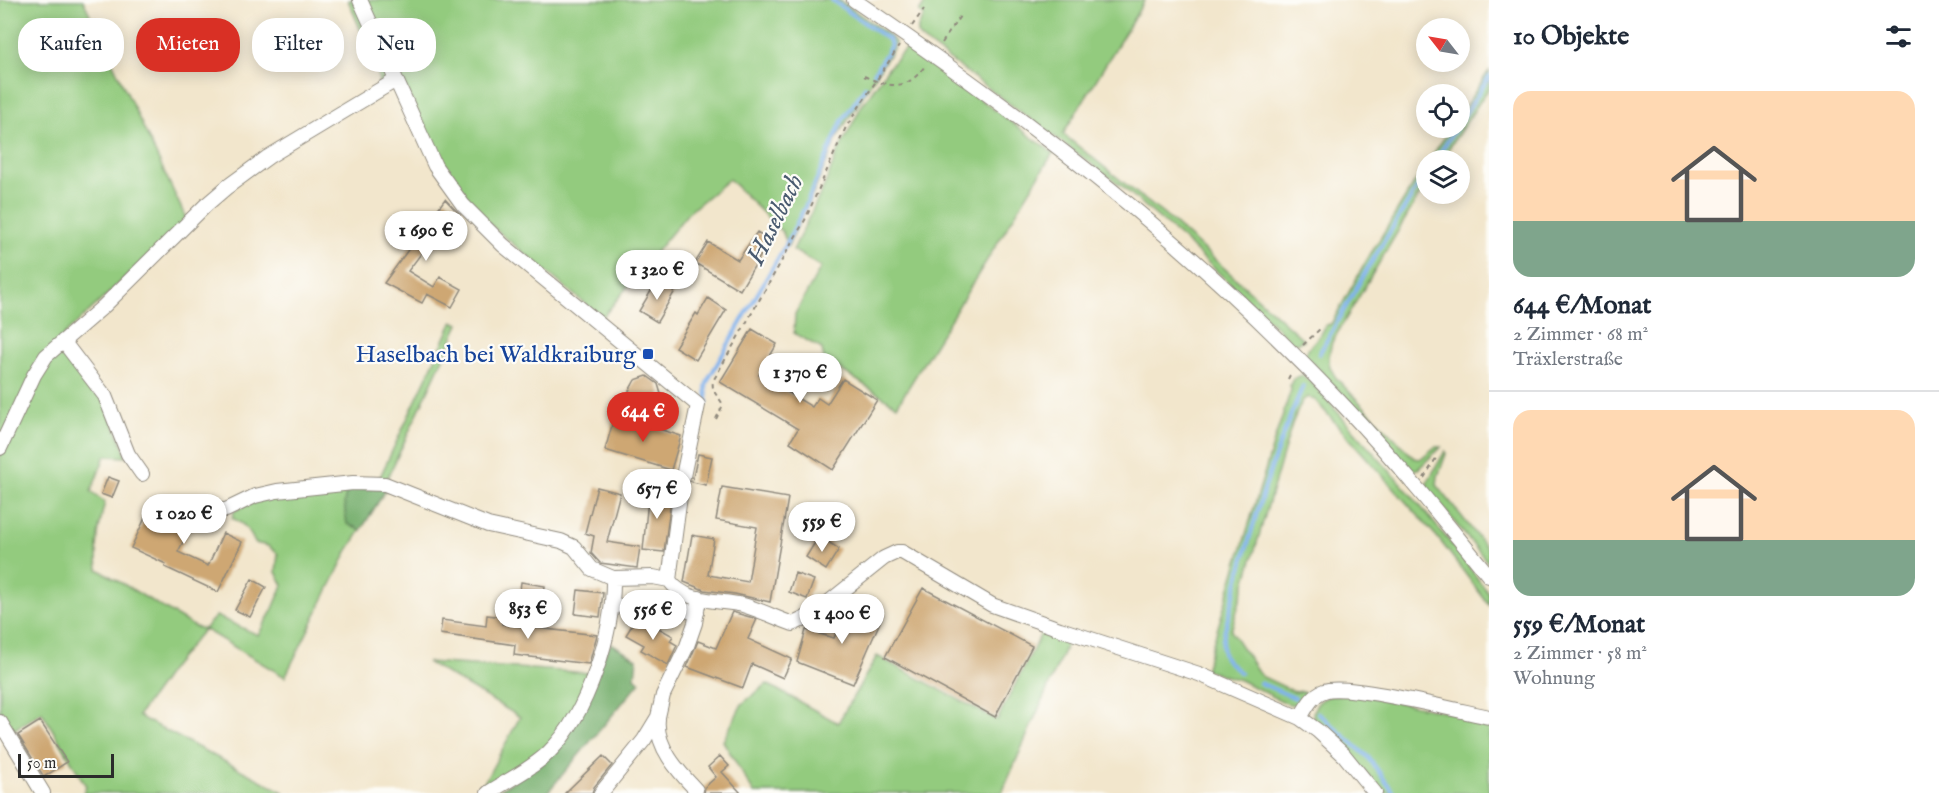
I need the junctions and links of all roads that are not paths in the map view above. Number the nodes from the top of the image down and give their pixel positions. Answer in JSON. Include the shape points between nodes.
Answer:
{"nodes":[{"id":1,"x":360,"y":0,"type":"edge"},
{"id":2,"x":854,"y":0,"type":"edge"},
{"id":3,"x":396,"y":80,"type":"junction"},
{"id":4,"x":63,"y":341,"type":"junction"},
{"id":5,"x":0,"y":448,"type":"edge"},
{"id":6,"x":142,"y":474,"type":"dead end"},
{"id":7,"x":221,"y":510,"type":"dead end"},
{"id":8,"x":1489,"y":576,"type":"edge"},
{"id":9,"x":613,"y":578,"type":"junction"},
{"id":10,"x":669,"y":580,"type":"junction"},
{"id":11,"x":699,"y":598,"type":"junction"},
{"id":12,"x":612,"y":605,"type":"junction"},
{"id":13,"x":697,"y":613,"type":"junction"},
{"id":14,"x":658,"y":717,"type":"junction"},
{"id":15,"x":1489,"y":717,"type":"edge"},
{"id":16,"x":1300,"y":718,"type":"junction"},
{"id":17,"x":0,"y":722,"type":"edge"},
{"id":18,"x":696,"y":790,"type":"dead end"},
{"id":19,"x":43,"y":793,"type":"edge"},
{"id":20,"x":488,"y":793,"type":"edge"},
{"id":21,"x":601,"y":793,"type":"edge"},
{"id":22,"x":1375,"y":793,"type":"edge"}],
"edges":[{"from":1,"to":3,"type":"street"},
{"from":2,"to":8,"type":"street","via":[[1047,139],[1175,244],[1347,409]]},
{"from":3,"to":4,"type":"street","via":[[316,126],[236,180]]},
{"from":3,"to":10,"type":"street","via":[[435,166],[463,204],[503,245],[698,405],[682,481]]},
{"from":4,"to":5,"type":"street","via":[[38,367]]},
{"from":4,"to":6,"type":"street","via":[[105,396],[128,454]]},
{"from":7,"to":9,"type":"street","via":[[277,491],[353,483],[385,484],[488,525],[568,544],[592,569]]},
{"from":9,"to":10,"type":"street"},
{"from":9,"to":12,"type":"street"},
{"from":10,"to":11,"type":"street","via":[[682,593]]},
{"from":11,"to":13,"type":"street"},
{"from":11,"to":16,"type":"street","via":[[745,606],[798,623],[884,558],[902,552],[992,604],[1199,674]]},
{"from":12,"to":13,"type":"street","via":[[631,607],[642,600]]},
{"from":12,"to":20,"type":"street","via":[[597,668],[562,738],[548,753]]},
{"from":13,"to":14,"type":"street","via":[[687,645],[663,695]]},
{"from":14,"to":18,"type":"street","via":[[661,742],[682,776]]},
{"from":14,"to":21,"type":"street"},
{"from":15,"to":16,"type":"street","via":[[1332,688],[1313,698]]},
{"from":16,"to":22,"type":"street","via":[[1344,755]]},
{"from":17,"to":19,"type":"street"}]}
